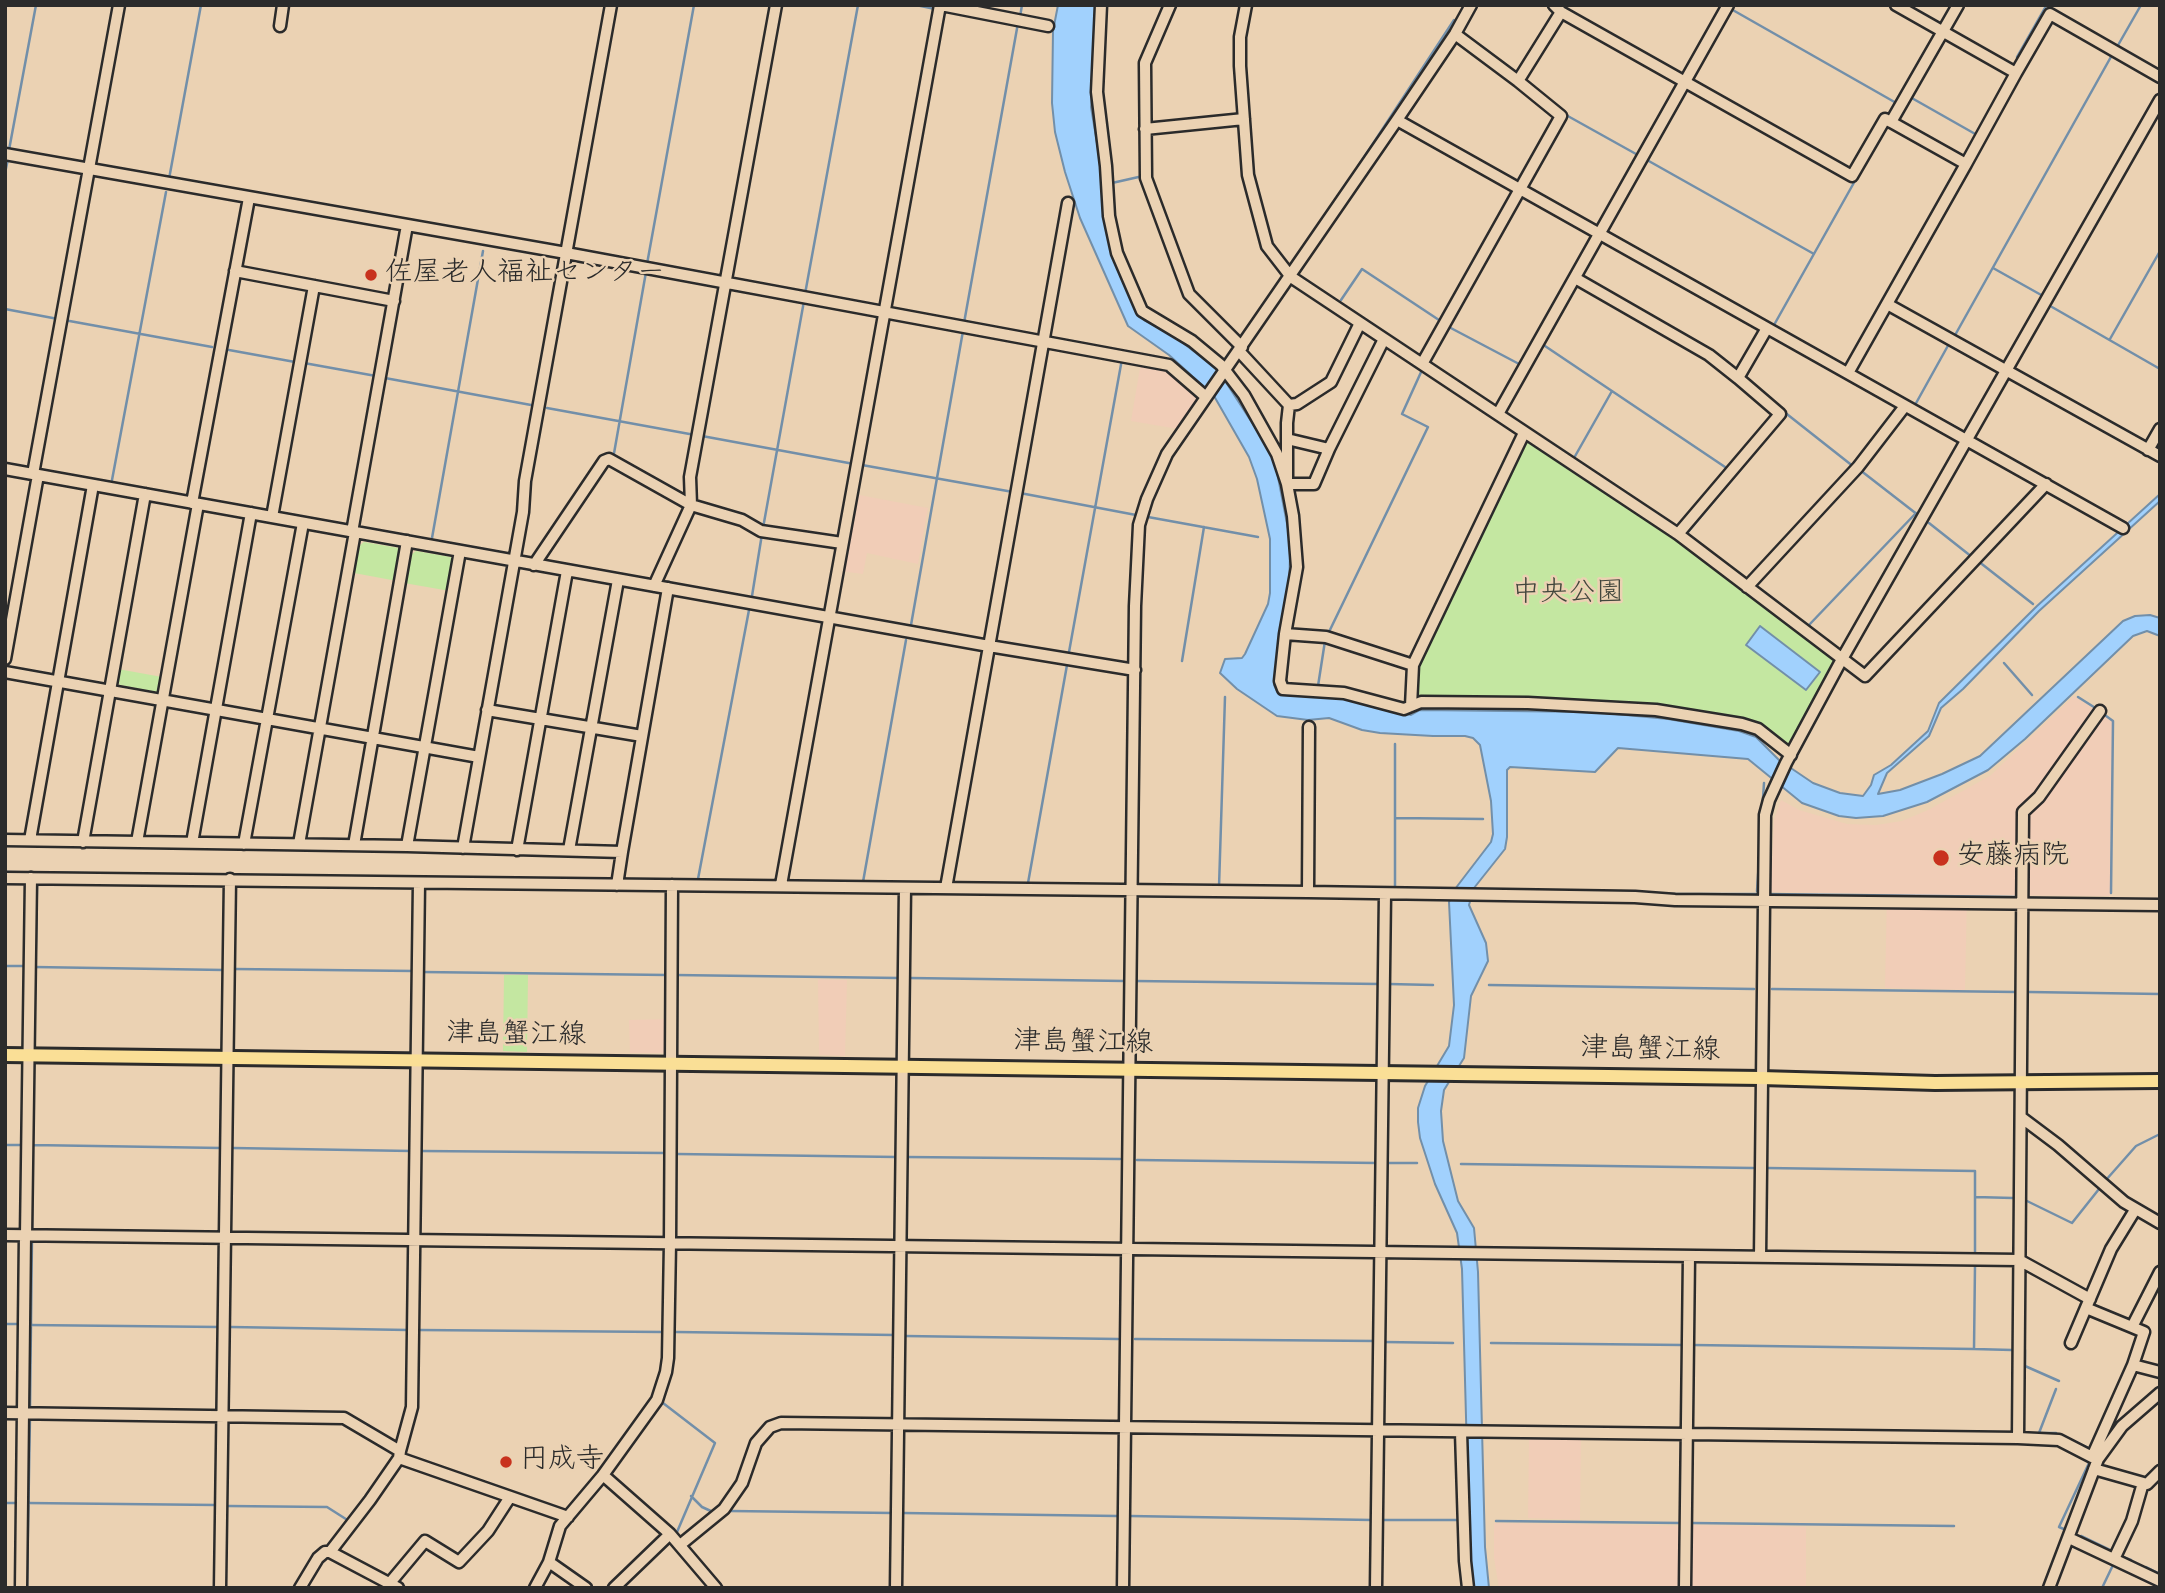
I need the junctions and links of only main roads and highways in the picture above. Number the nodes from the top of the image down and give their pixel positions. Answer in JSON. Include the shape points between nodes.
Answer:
{"nodes":[{"id":1,"x":5,"y":1055,"type":"edge"},
{"id":2,"x":2160,"y":1080,"type":"edge"}],
"edges":[{"from":1,"to":2,"type":"main road","name":"津島蟹江線","via":[[1935,1083]]}]}
